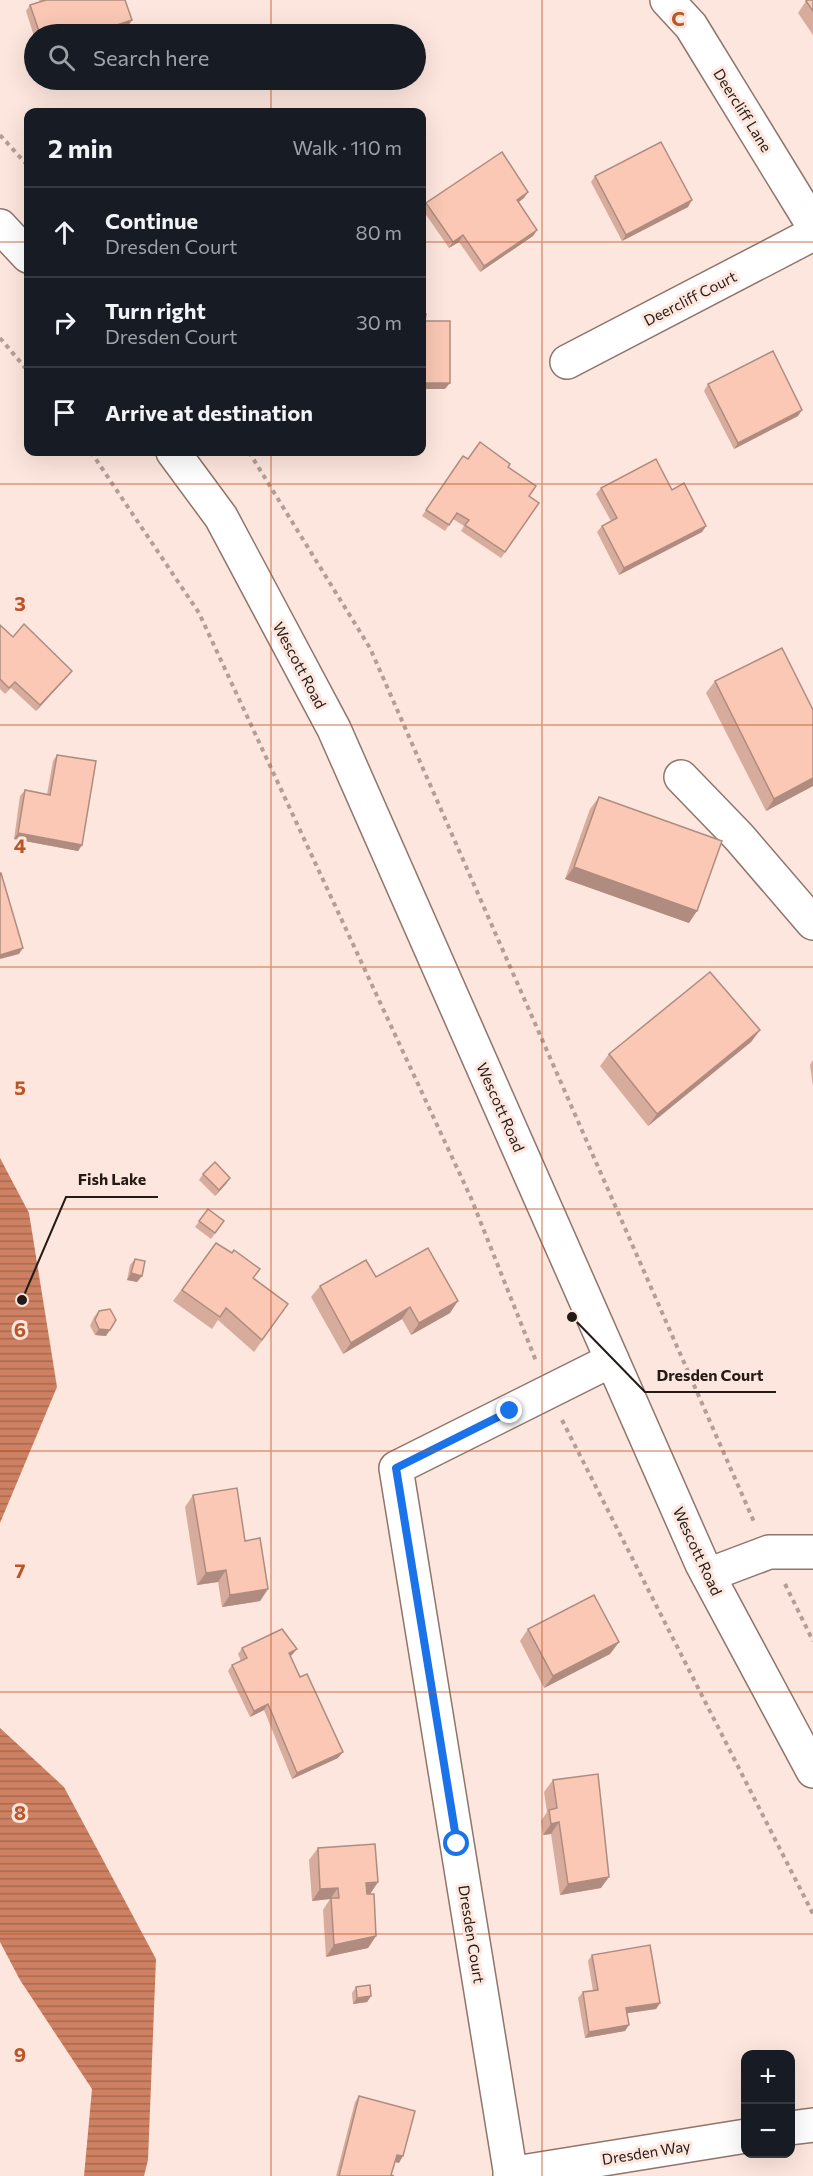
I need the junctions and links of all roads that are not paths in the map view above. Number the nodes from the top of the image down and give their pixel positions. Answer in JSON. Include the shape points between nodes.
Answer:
{"nodes":[{"id":1,"x":667,"y":0,"type":"edge"},
{"id":2,"x":813,"y":225,"type":"edge"},
{"id":3,"x":0,"y":226,"type":"edge"},
{"id":4,"x":813,"y":234,"type":"edge"},
{"id":5,"x":24,"y":252,"type":"edge"},
{"id":6,"x":567,"y":362,"type":"dead end"},
{"id":7,"x":176,"y":456,"type":"edge"},
{"id":8,"x":681,"y":777,"type":"dead end"},
{"id":9,"x":813,"y":923,"type":"edge"},
{"id":10,"x":612,"y":1360,"type":"junction"},
{"id":11,"x":813,"y":1552,"type":"edge"},
{"id":12,"x":708,"y":1575,"type":"junction"},
{"id":13,"x":813,"y":1772,"type":"edge"},
{"id":14,"x":813,"y":2124,"type":"edge"},
{"id":15,"x":795,"y":2127,"type":"edge"},
{"id":16,"x":741,"y":2137,"type":"edge"},
{"id":17,"x":511,"y":2175,"type":"edge"}],
"edges":[{"from":1,"to":2,"type":"street","name":"Deercliff Lane","via":[[691,26]]},
{"from":3,"to":5,"type":"street"},
{"from":4,"to":6,"type":"street","name":"Deercliff Court"},
{"from":7,"to":10,"type":"street","name":"Wescott Road","via":[[221,517],[334,729]]},
{"from":8,"to":9,"type":"street"},
{"from":10,"to":12,"type":"street","name":"Wescott Road"},
{"from":10,"to":17,"type":"street","name":"Dresden Court","via":[[396,1468]]},
{"from":11,"to":12,"type":"street","via":[[769,1552]]},
{"from":12,"to":13,"type":"street","name":"Wescott Road"},
{"from":14,"to":15,"type":"street"},
{"from":16,"to":17,"type":"street","name":"Dresden Way"}]}
